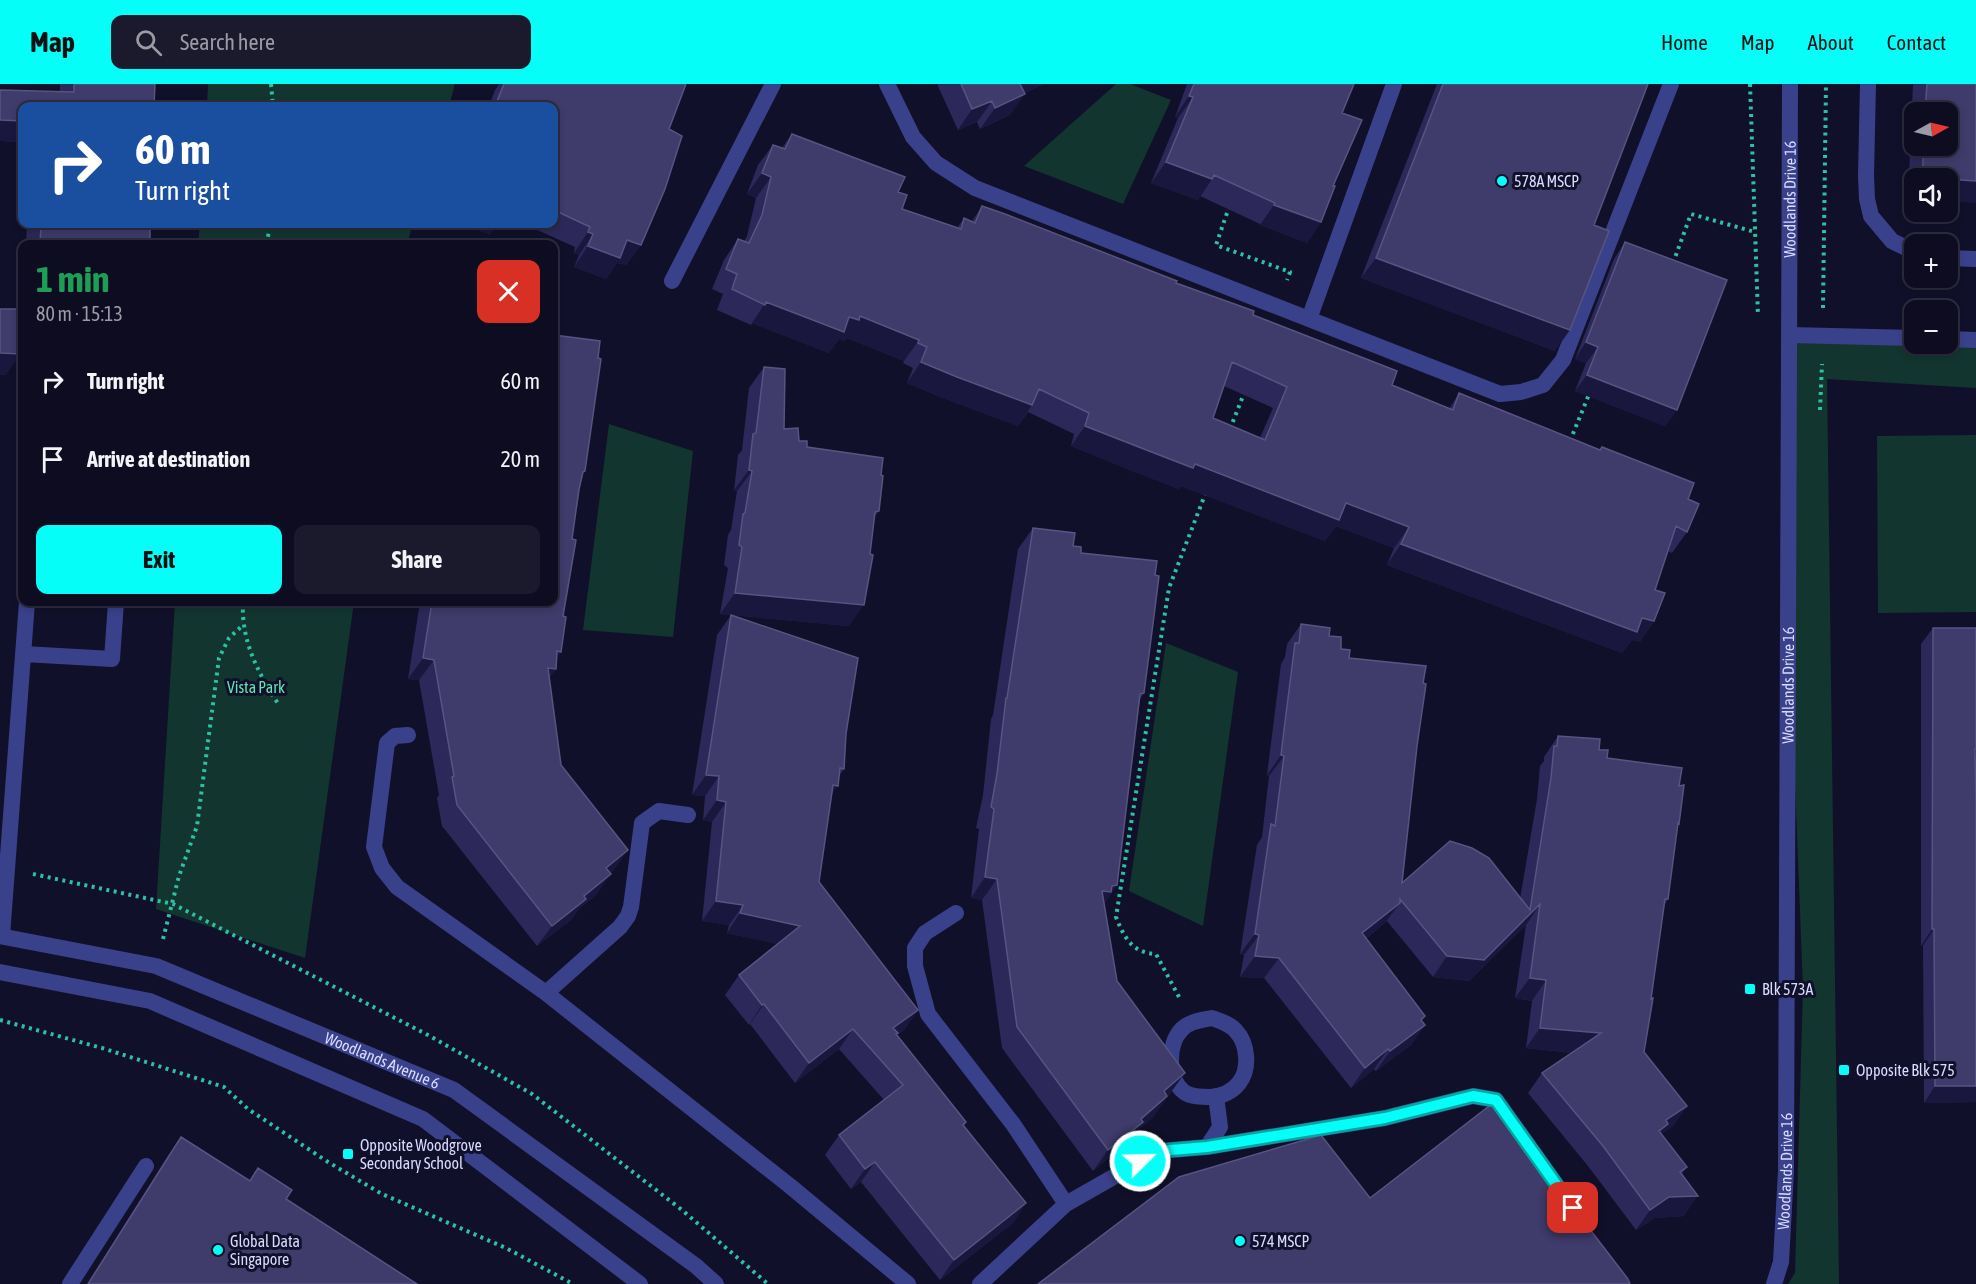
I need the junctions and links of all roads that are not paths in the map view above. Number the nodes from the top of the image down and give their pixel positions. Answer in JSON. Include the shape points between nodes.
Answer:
{"nodes":[{"id":1,"x":772,"y":84,"type":"edge"},
{"id":2,"x":887,"y":84,"type":"edge"},
{"id":3,"x":1394,"y":84,"type":"edge"},
{"id":4,"x":1671,"y":84,"type":"edge"},
{"id":5,"x":1790,"y":84,"type":"edge"},
{"id":6,"x":1868,"y":84,"type":"edge"},
{"id":7,"x":1904,"y":247,"type":"edge"},
{"id":8,"x":1958,"y":258,"type":"edge"},
{"id":9,"x":1976,"y":259,"type":"edge"},
{"id":10,"x":672,"y":281,"type":"dead end"},
{"id":11,"x":1309,"y":319,"type":"junction"},
{"id":12,"x":1790,"y":335,"type":"junction"},
{"id":13,"x":1904,"y":338,"type":"edge"},
{"id":14,"x":1958,"y":339,"type":"edge"},
{"id":15,"x":1976,"y":340,"type":"edge"},
{"id":16,"x":27,"y":606,"type":"edge"},
{"id":17,"x":116,"y":606,"type":"edge"},
{"id":18,"x":24,"y":654,"type":"junction"},
{"id":19,"x":408,"y":735,"type":"dead end"},
{"id":20,"x":688,"y":815,"type":"dead end"},
{"id":21,"x":956,"y":913,"type":"dead end"},
{"id":22,"x":1,"y":936,"type":"edge"},
{"id":23,"x":0,"y":972,"type":"edge"},
{"id":24,"x":546,"y":993,"type":"junction"},
{"id":25,"x":1216,"y":1096,"type":"junction"},
{"id":26,"x":1207,"y":1147,"type":"junction"},
{"id":27,"x":146,"y":1166,"type":"dead end"},
{"id":28,"x":1066,"y":1204,"type":"junction"},
{"id":29,"x":1579,"y":1218,"type":"edge"},
{"id":30,"x":70,"y":1284,"type":"edge"},
{"id":31,"x":640,"y":1284,"type":"edge"},
{"id":32,"x":716,"y":1284,"type":"edge"},
{"id":33,"x":908,"y":1284,"type":"edge"},
{"id":34,"x":980,"y":1284,"type":"edge"},
{"id":35,"x":1774,"y":1284,"type":"edge"}],
"edges":[{"from":1,"to":10,"type":"street"},
{"from":2,"to":11,"type":"street","via":[[912,137],[936,163],[975,188]]},
{"from":3,"to":11,"type":"street"},
{"from":4,"to":11,"type":"street","via":[[1563,360],[1543,385],[1500,394]]},
{"from":5,"to":12,"type":"street","name":"Woodlands Drive 16"},
{"from":6,"to":7,"type":"street","via":[[1866,199],[1871,216],[1892,241]]},
{"from":8,"to":9,"type":"street"},
{"from":12,"to":13,"type":"street"},
{"from":12,"to":35,"type":"street","name":"Woodlands Drive 16","via":[[1786,1171],[1781,1262]]},
{"from":14,"to":15,"type":"street"},
{"from":16,"to":18,"type":"street"},
{"from":17,"to":18,"type":"street","via":[[112,659]]},
{"from":18,"to":22,"type":"street"},
{"from":19,"to":24,"type":"street","via":[[395,736],[387,743],[374,847],[382,868],[397,887]]},
{"from":20,"to":24,"type":"street","via":[[659,811],[642,822],[628,916]]},
{"from":21,"to":28,"type":"street","via":[[925,933],[915,948],[915,966],[928,1014],[1013,1124]]},
{"from":22,"to":32,"type":"street","name":"Woodlands Avenue 6","via":[[156,966],[454,1090]]},
{"from":23,"to":31,"type":"street","via":[[150,1001],[423,1119]]},
{"from":24,"to":33,"type":"street"},
{"from":25,"to":25,"type":"street","via":[[1200,1097],[1185,1092],[1175,1081],[1171,1065],[1174,1044],[1182,1029],[1197,1020],[1212,1018],[1226,1024],[1243,1043],[1244,1074],[1229,1092]]},
{"from":25,"to":26,"type":"street","via":[[1220,1127]]},
{"from":26,"to":28,"type":"street","via":[[1159,1151]]},
{"from":26,"to":29,"type":"street","via":[[1385,1118],[1473,1096],[1496,1100]]},
{"from":27,"to":30,"type":"street"},
{"from":28,"to":34,"type":"street"}]}
